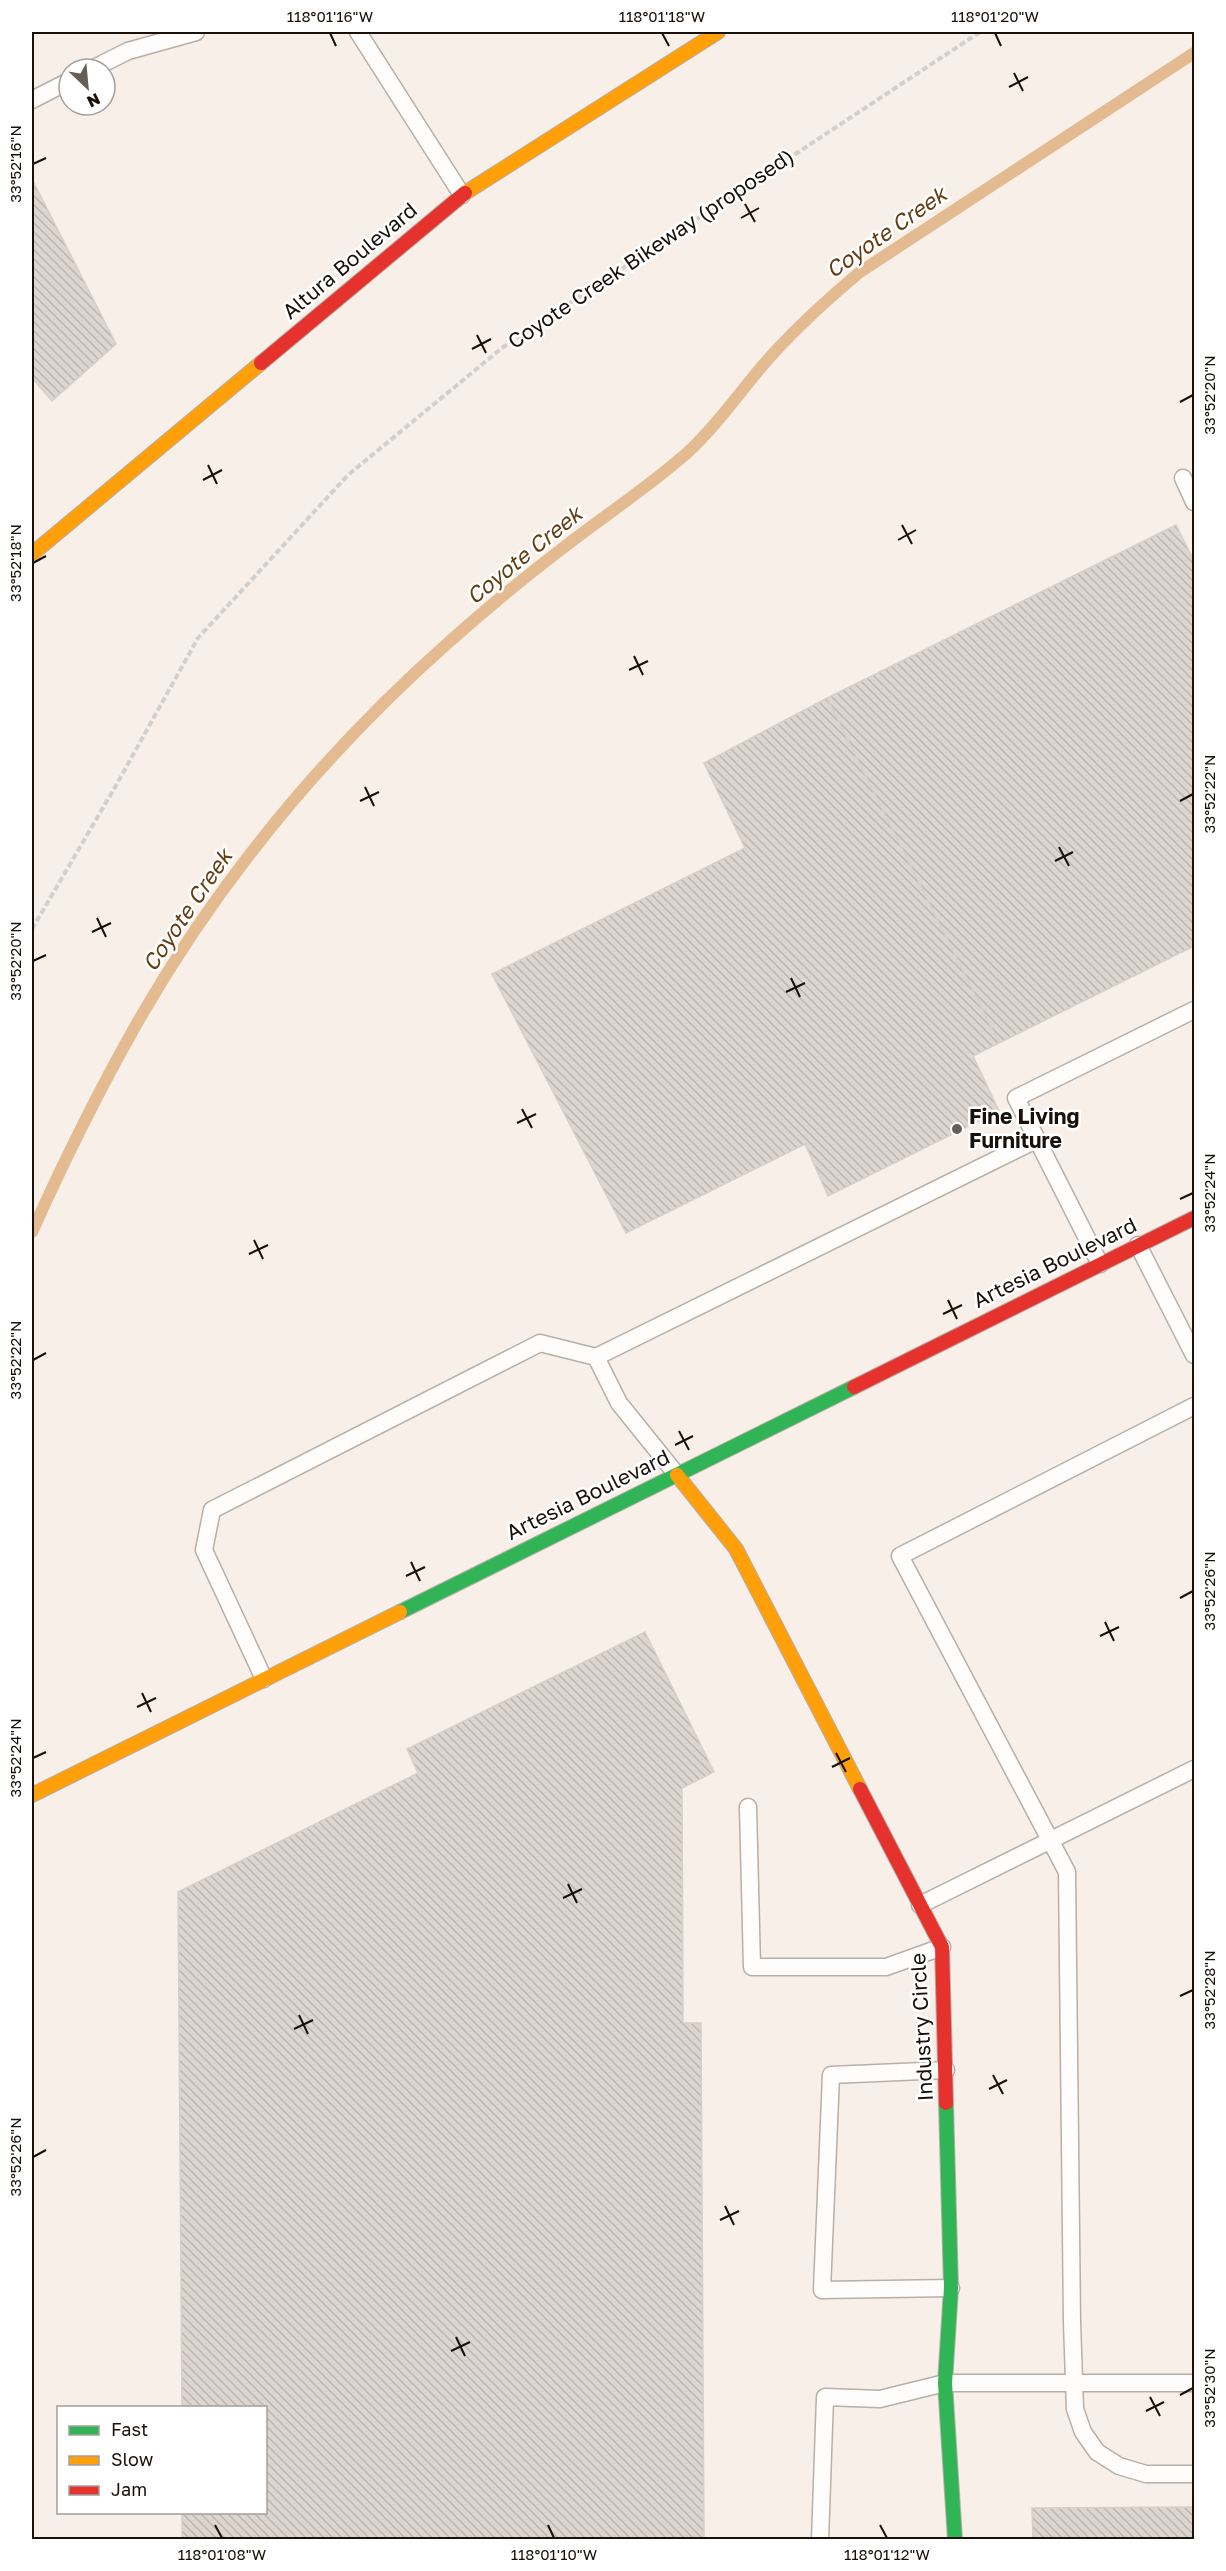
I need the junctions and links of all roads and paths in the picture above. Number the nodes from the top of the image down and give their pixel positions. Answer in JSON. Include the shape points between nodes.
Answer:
{"nodes":[{"id":1,"x":196,"y":32,"type":"edge"},
{"id":2,"x":358,"y":32,"type":"edge"},
{"id":3,"x":718,"y":32,"type":"edge"},
{"id":4,"x":980,"y":32,"type":"edge"},
{"id":5,"x":116,"y":57,"type":"edge"},
{"id":6,"x":57,"y":87,"type":"edge"},
{"id":7,"x":32,"y":100,"type":"edge"},
{"id":8,"x":462,"y":195,"type":"junction"},
{"id":9,"x":1183,"y":478,"type":"dead end"},
{"id":10,"x":1194,"y":501,"type":"edge"},
{"id":11,"x":32,"y":554,"type":"edge"},
{"id":12,"x":32,"y":929,"type":"edge"},
{"id":13,"x":1194,"y":1010,"type":"edge"},
{"id":14,"x":1036,"y":1140,"type":"junction"},
{"id":15,"x":1194,"y":1218,"type":"edge"},
{"id":16,"x":1138,"y":1245,"type":"junction"},
{"id":17,"x":1100,"y":1264,"type":"junction"},
{"id":18,"x":1194,"y":1355,"type":"edge"},
{"id":19,"x":596,"y":1357,"type":"junction"},
{"id":20,"x":1194,"y":1406,"type":"edge"},
{"id":21,"x":677,"y":1475,"type":"junction"},
{"id":22,"x":264,"y":1679,"type":"junction"},
{"id":23,"x":1194,"y":1769,"type":"edge"},
{"id":24,"x":32,"y":1795,"type":"edge"},
{"id":25,"x":748,"y":1807,"type":"dead end"},
{"id":26,"x":1051,"y":1841,"type":"junction"},
{"id":27,"x":920,"y":1905,"type":"junction"},
{"id":28,"x":942,"y":1947,"type":"junction"},
{"id":29,"x":946,"y":2070,"type":"junction"},
{"id":30,"x":951,"y":2288,"type":"junction"},
{"id":31,"x":945,"y":2383,"type":"junction"},
{"id":32,"x":1194,"y":2383,"type":"edge"},
{"id":33,"x":1073,"y":2384,"type":"junction"},
{"id":34,"x":1194,"y":2474,"type":"edge"},
{"id":35,"x":820,"y":2540,"type":"edge"},
{"id":36,"x":955,"y":2540,"type":"edge"}],
"edges":[{"from":1,"to":5,"type":"lane"},
{"from":2,"to":8,"type":"lane"},
{"from":3,"to":8,"type":"street","name":"Altura Boulevard"},
{"from":4,"to":12,"type":"path","name":"Coyote Creek Bikeway (proposed)","via":[[502,348],[348,475],[198,638]]},
{"from":6,"to":7,"type":"lane"},
{"from":8,"to":11,"type":"street","name":"Altura Boulevard"},
{"from":9,"to":10,"type":"lane"},
{"from":13,"to":14,"type":"lane","via":[[1016,1098]]},
{"from":14,"to":17,"type":"lane"},
{"from":14,"to":19,"type":"lane"},
{"from":15,"to":16,"type":"street","name":"Artesia Boulevard"},
{"from":16,"to":17,"type":"street","name":"Artesia Boulevard"},
{"from":16,"to":18,"type":"lane"},
{"from":17,"to":21,"type":"street","name":"Artesia Boulevard"},
{"from":19,"to":21,"type":"lane","via":[[619,1403]]},
{"from":19,"to":22,"type":"lane","via":[[540,1343],[212,1510],[204,1550]]},
{"from":20,"to":26,"type":"lane","via":[[900,1556]]},
{"from":21,"to":22,"type":"street","name":"Artesia Boulevard"},
{"from":21,"to":27,"type":"street","name":"Industry Circle","via":[[736,1548]]},
{"from":22,"to":24,"type":"street","name":"Artesia Boulevard"},
{"from":23,"to":26,"type":"lane"},
{"from":25,"to":28,"type":"lane","via":[[752,1967],[886,1967]]},
{"from":26,"to":27,"type":"lane"},
{"from":26,"to":33,"type":"lane","via":[[1067,1872]]},
{"from":27,"to":28,"type":"street","name":"Industry Circle"},
{"from":28,"to":29,"type":"street","name":"Industry Circle"},
{"from":29,"to":30,"type":"street","name":"Industry Circle"},
{"from":29,"to":30,"type":"lane","via":[[831,2075],[822,2290]]},
{"from":30,"to":31,"type":"street","name":"Industry Circle"},
{"from":31,"to":33,"type":"lane"},
{"from":31,"to":35,"type":"lane","via":[[880,2399],[825,2397]]},
{"from":31,"to":36,"type":"street","name":"Industry Circle"},
{"from":32,"to":33,"type":"lane"},
{"from":33,"to":34,"type":"lane","via":[[1075,2409],[1083,2432],[1097,2452],[1119,2466],[1146,2474]]}]}
